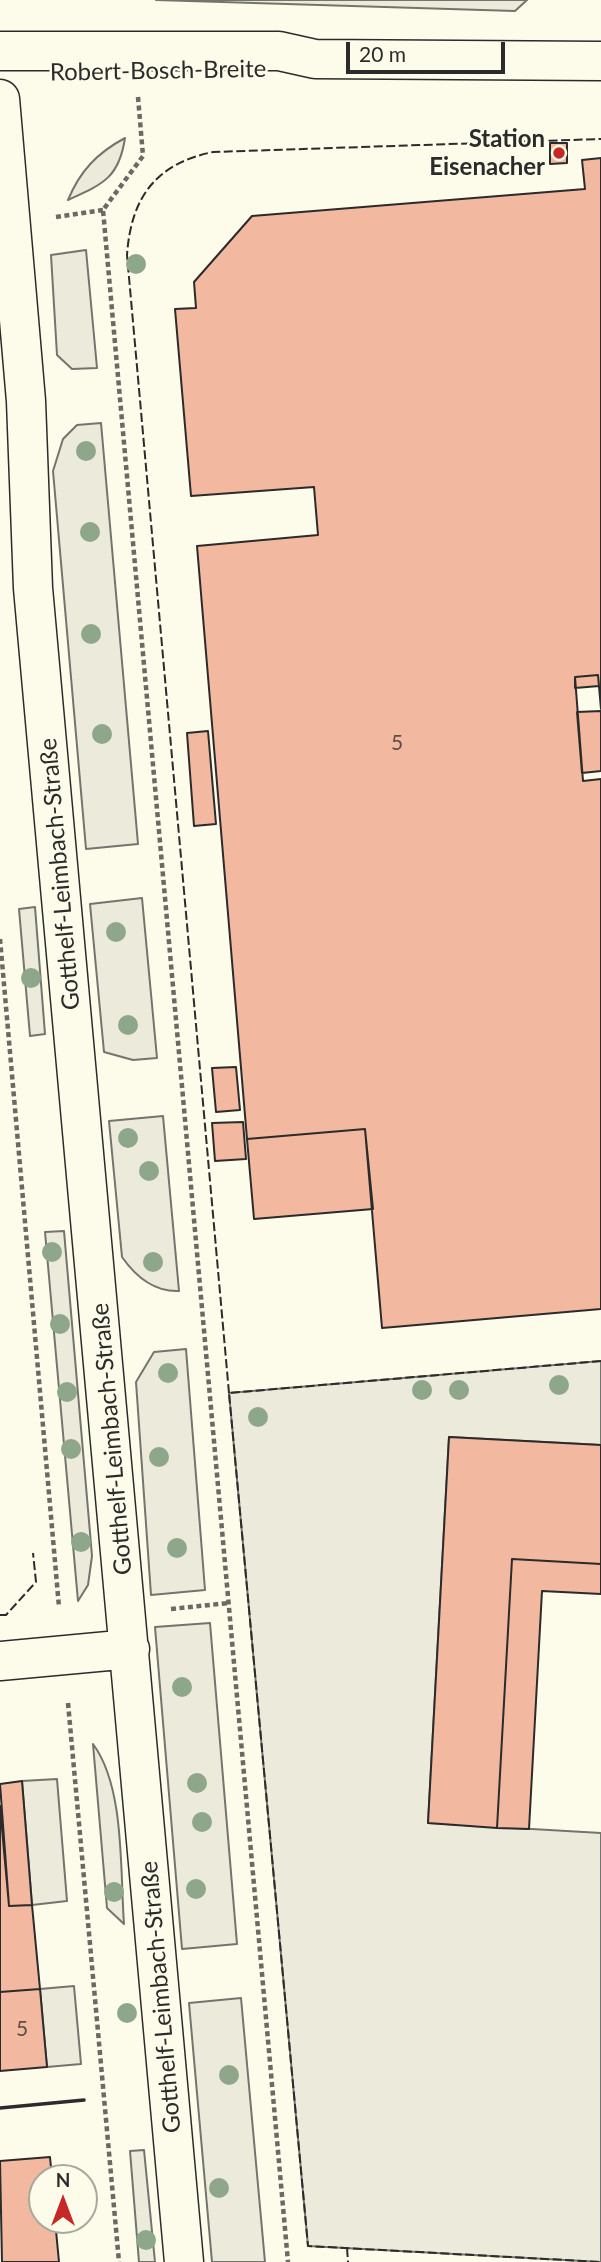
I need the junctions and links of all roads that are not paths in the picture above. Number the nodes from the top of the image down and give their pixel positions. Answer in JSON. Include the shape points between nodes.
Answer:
{"nodes":[{"id":1,"x":0,"y":51,"type":"edge"},
{"id":2,"x":315,"y":59,"type":"junction"},
{"id":3,"x":601,"y":61,"type":"edge"},
{"id":4,"x":0,"y":73,"type":"edge"},
{"id":5,"x":0,"y":99,"type":"edge"},
{"id":6,"x":130,"y":1649,"type":"junction"},
{"id":7,"x":0,"y":1661,"type":"edge"},
{"id":8,"x":184,"y":2262,"type":"edge"}],
"edges":[{"from":1,"to":2,"type":"street","name":"Robert-Bosch-Breite","via":[[279,51]]},
{"from":2,"to":3,"type":"street","name":"Robert-Bosch-Breite"},
{"from":2,"to":4,"type":"street","name":"Robert-Bosch-Breite","via":[[279,69]]},
{"from":5,"to":6,"type":"street","name":"Gotthelf-Leimbach-Straße","via":[[26,401],[33,588]]},
{"from":6,"to":7,"type":"street"},
{"from":6,"to":8,"type":"street","name":"Gotthelf-Leimbach-Straße"}]}
